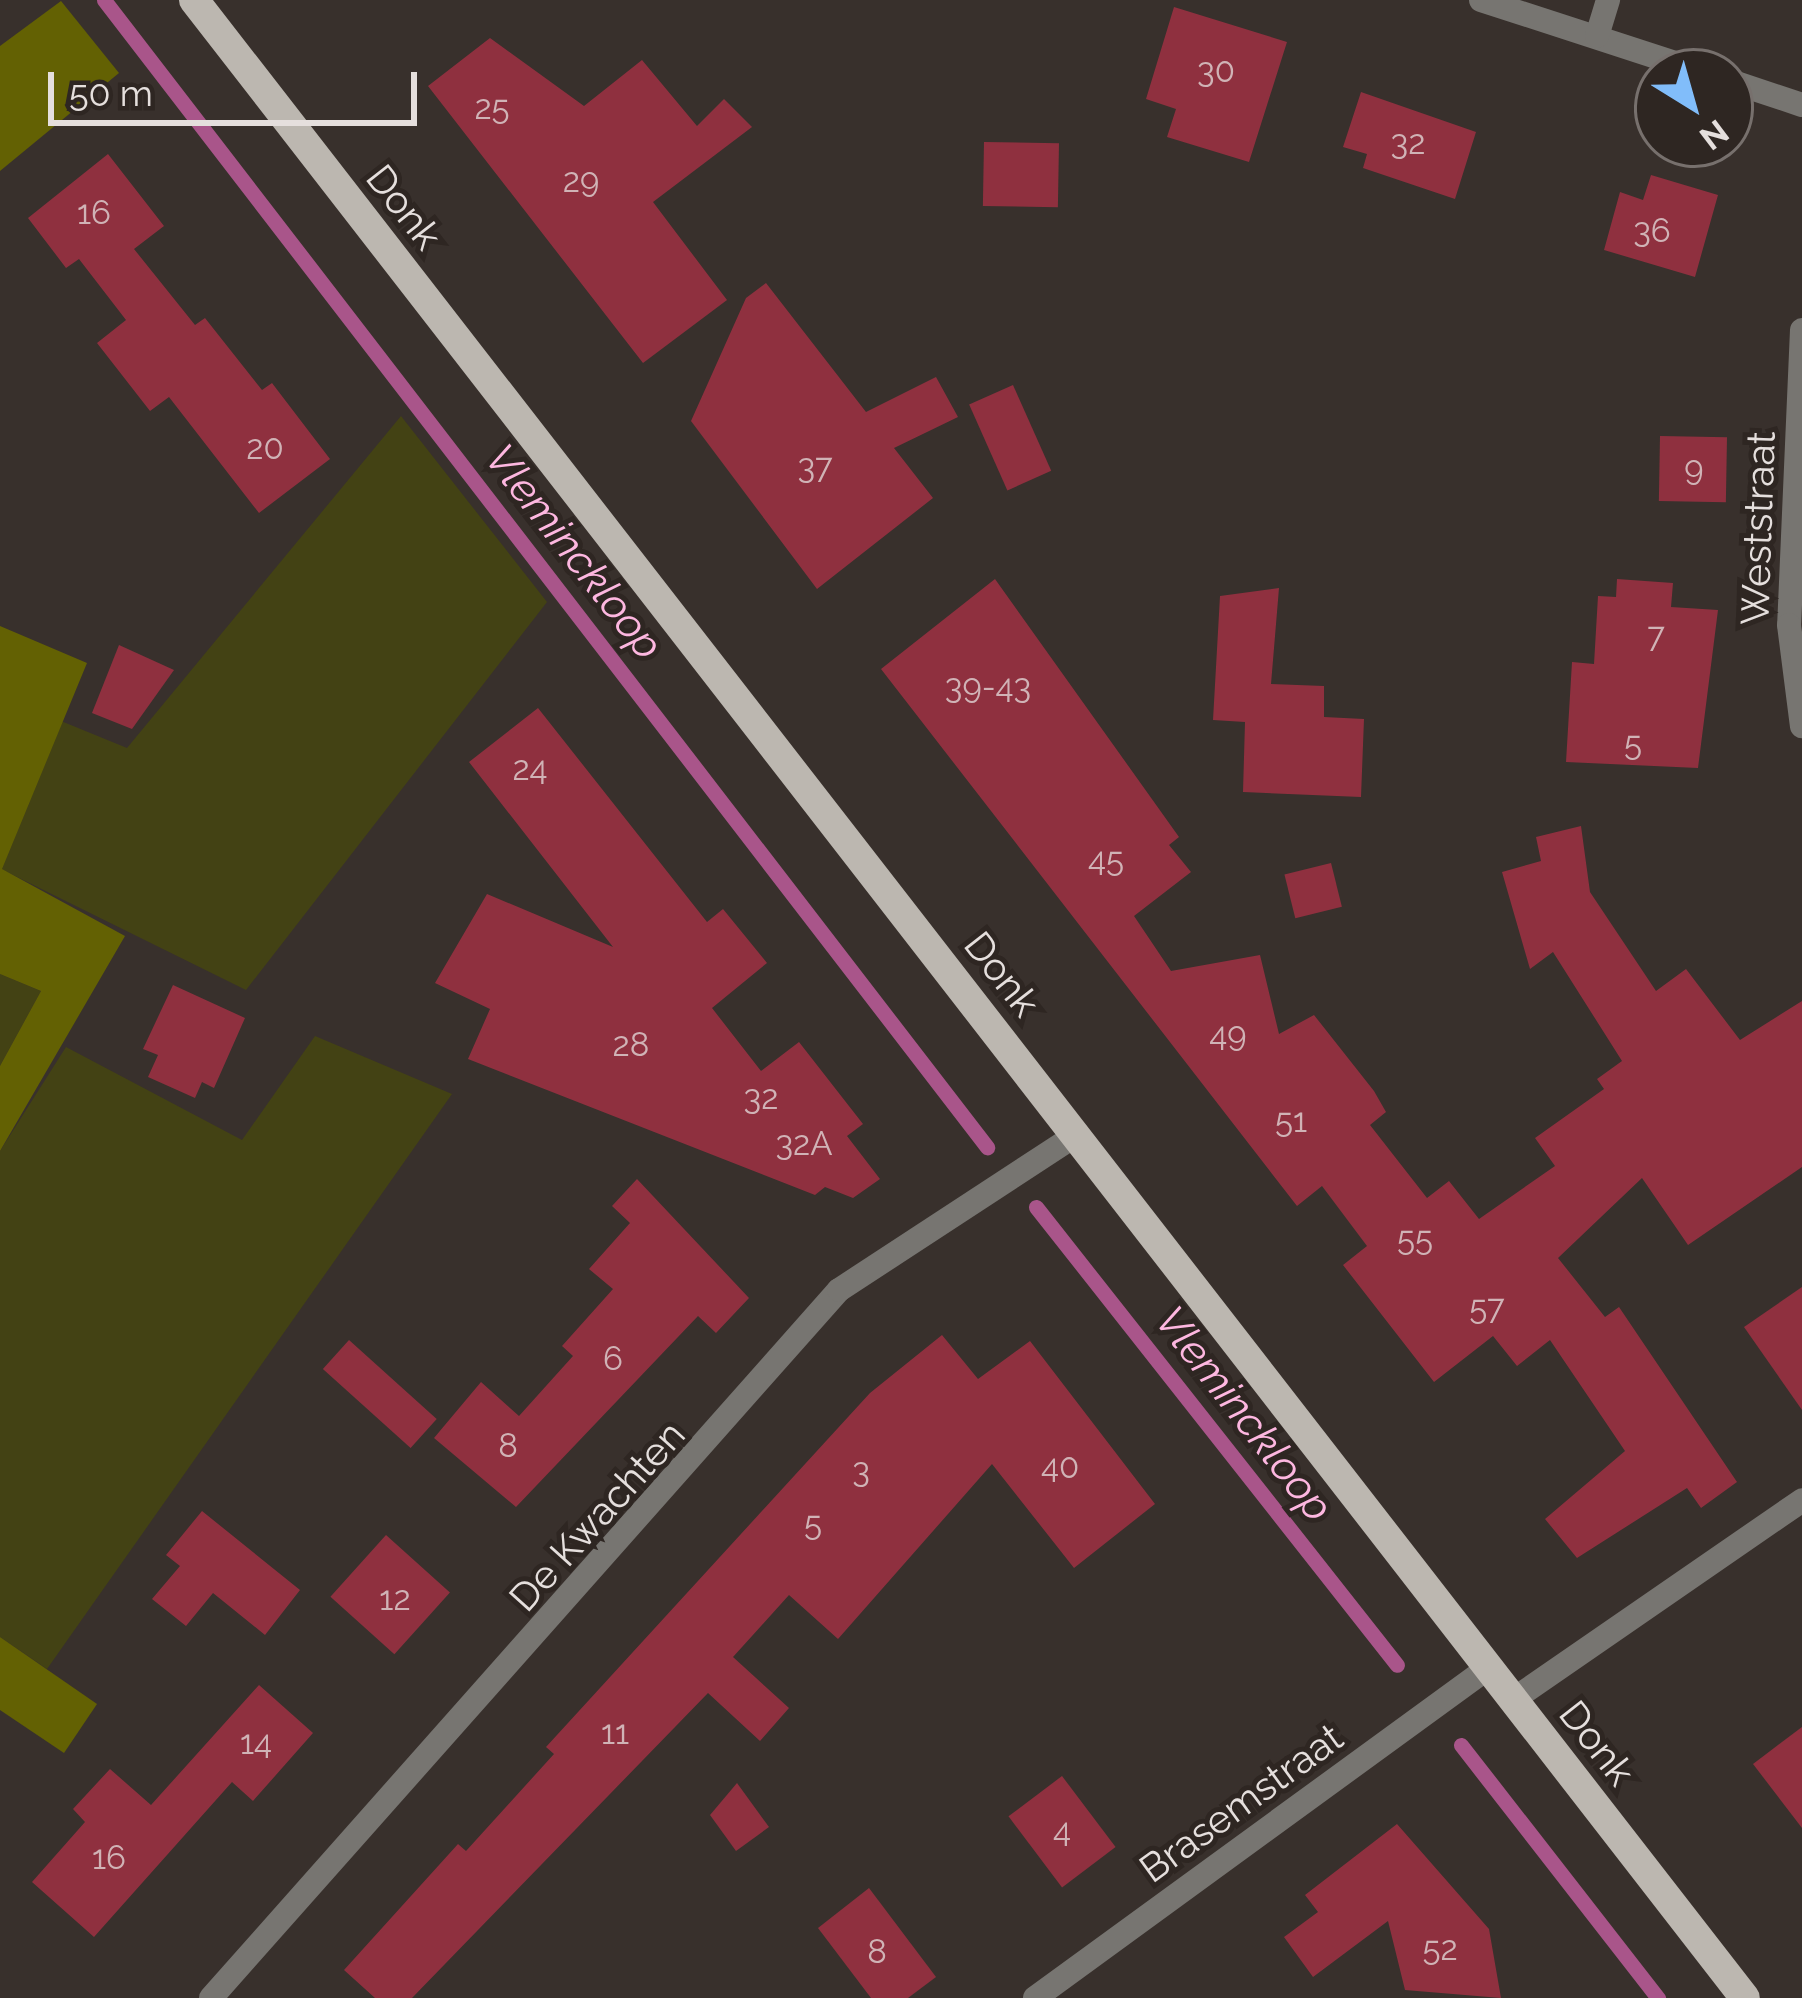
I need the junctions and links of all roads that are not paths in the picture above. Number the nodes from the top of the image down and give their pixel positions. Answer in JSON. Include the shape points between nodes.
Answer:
{"nodes":[{"id":1,"x":194,"y":0,"type":"edge"},
{"id":2,"x":1481,"y":0,"type":"edge"},
{"id":3,"x":1608,"y":0,"type":"edge"},
{"id":4,"x":1597,"y":36,"type":"junction"},
{"id":5,"x":1634,"y":49,"type":"edge"},
{"id":6,"x":1754,"y":89,"type":"edge"},
{"id":7,"x":1802,"y":105,"type":"edge"},
{"id":8,"x":1802,"y":330,"type":"edge"},
{"id":9,"x":1802,"y":726,"type":"edge"},
{"id":10,"x":1077,"y":1134,"type":"junction"},
{"id":11,"x":1802,"y":1500,"type":"edge"},
{"id":12,"x":1489,"y":1666,"type":"junction"},
{"id":13,"x":1514,"y":1700,"type":"junction"},
{"id":14,"x":212,"y":1998,"type":"edge"},
{"id":15,"x":1035,"y":1998,"type":"edge"},
{"id":16,"x":1745,"y":1998,"type":"edge"}],
"edges":[{"from":1,"to":10,"type":"main road","name":"Donk"},
{"from":2,"to":4,"type":"street"},
{"from":3,"to":4,"type":"street"},
{"from":4,"to":5,"type":"street"},
{"from":6,"to":7,"type":"street"},
{"from":8,"to":9,"type":"street","name":"Weststraat","via":[[1789,626]]},
{"from":10,"to":12,"type":"main road","name":"Donk"},
{"from":10,"to":14,"type":"street","name":"De Kwachten","via":[[839,1290]]},
{"from":11,"to":13,"type":"street"},
{"from":12,"to":13,"type":"main road","name":"Donk"},
{"from":12,"to":15,"type":"street","name":"Brasemstraat"},
{"from":13,"to":16,"type":"main road","name":"Donk"}]}
